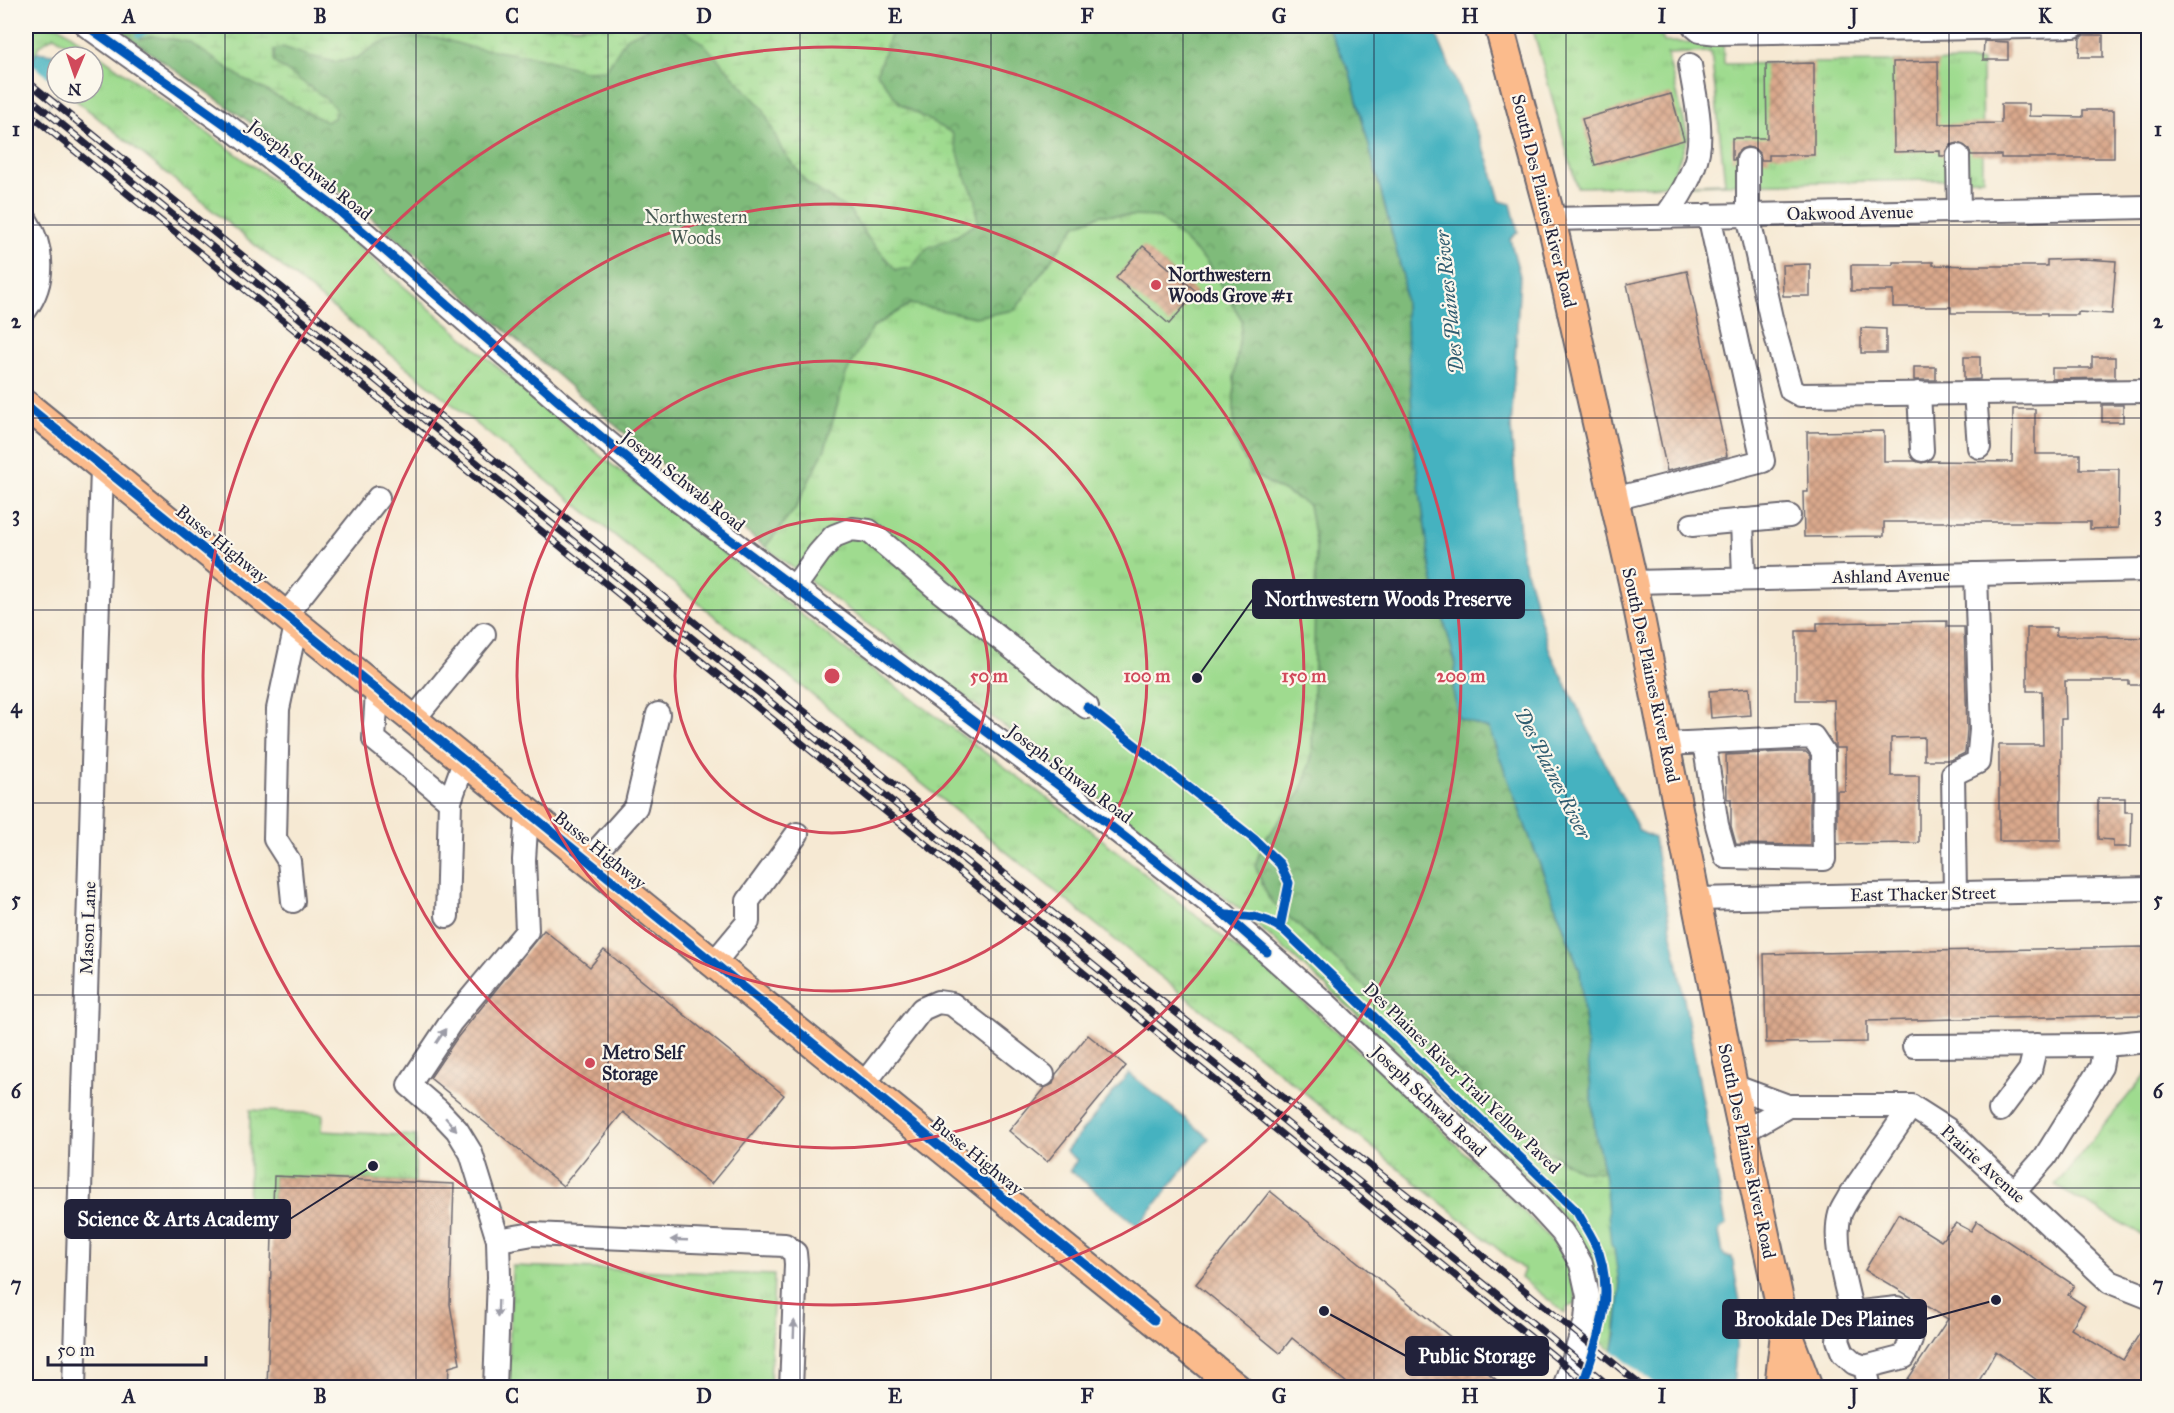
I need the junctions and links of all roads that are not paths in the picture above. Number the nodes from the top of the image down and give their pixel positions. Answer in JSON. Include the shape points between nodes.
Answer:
{"nodes":[{"id":1,"x":87,"y":26,"type":"edge"},
{"id":2,"x":1499,"y":26,"type":"edge"},
{"id":3,"x":1694,"y":26,"type":"edge"},
{"id":4,"x":2074,"y":26,"type":"edge"},
{"id":5,"x":1690,"y":65,"type":"dead end"},
{"id":6,"x":1958,"y":156,"type":"dead end"},
{"id":7,"x":1748,"y":160,"type":"dead end"},
{"id":8,"x":2148,"y":207,"type":"edge"},
{"id":9,"x":1959,"y":211,"type":"junction"},
{"id":10,"x":1749,"y":215,"type":"junction"},
{"id":11,"x":1666,"y":216,"type":"junction"},
{"id":12,"x":1709,"y":216,"type":"junction"},
{"id":13,"x":1551,"y":219,"type":"junction"},
{"id":14,"x":26,"y":220,"type":"edge"},
{"id":15,"x":26,"y":309,"type":"edge"},
{"id":16,"x":2148,"y":391,"type":"edge"},
{"id":17,"x":1918,"y":393,"type":"junction"},
{"id":18,"x":1975,"y":393,"type":"junction"},
{"id":19,"x":26,"y":405,"type":"edge"},
{"id":20,"x":1979,"y":447,"type":"dead end"},
{"id":21,"x":1922,"y":450,"type":"dead end"},
{"id":22,"x":102,"y":468,"type":"junction"},
{"id":23,"x":378,"y":498,"type":"dead end"},
{"id":24,"x":1614,"y":499,"type":"junction"},
{"id":25,"x":1789,"y":516,"type":"dead end"},
{"id":26,"x":1742,"y":520,"type":"junction"},
{"id":27,"x":1692,"y":525,"type":"dead end"},
{"id":28,"x":2148,"y":570,"type":"edge"},
{"id":29,"x":1976,"y":574,"type":"junction"},
{"id":30,"x":1744,"y":579,"type":"junction"},
{"id":31,"x":1633,"y":582,"type":"junction"},
{"id":32,"x":794,"y":588,"type":"junction"},
{"id":33,"x":290,"y":621,"type":"junction"},
{"id":34,"x":484,"y":634,"type":"dead end"},
{"id":35,"x":377,"y":692,"type":"junction"},
{"id":36,"x":1087,"y":707,"type":"dead end"},
{"id":37,"x":658,"y":714,"type":"dead end"},
{"id":38,"x":413,"y":720,"type":"junction"},
{"id":39,"x":1704,"y":742,"type":"junction"},
{"id":40,"x":1665,"y":744,"type":"junction"},
{"id":41,"x":464,"y":762,"type":"junction"},
{"id":42,"x":450,"y":801,"type":"junction"},
{"id":43,"x":527,"y":813,"type":"junction"},
{"id":44,"x":797,"y":834,"type":"dead end"},
{"id":45,"x":587,"y":862,"type":"junction"},
{"id":46,"x":2148,"y":889,"type":"edge"},
{"id":47,"x":1955,"y":893,"type":"junction"},
{"id":48,"x":1697,"y":899,"type":"junction"},
{"id":49,"x":293,"y":901,"type":"dead end"},
{"id":50,"x":447,"y":916,"type":"dead end"},
{"id":51,"x":713,"y":963,"type":"junction"},
{"id":52,"x":2148,"y":1041,"type":"edge"},
{"id":53,"x":2036,"y":1045,"type":"junction"},
{"id":54,"x":2105,"y":1045,"type":"junction"},
{"id":55,"x":1914,"y":1046,"type":"dead end"},
{"id":56,"x":1043,"y":1076,"type":"dead end"},
{"id":57,"x":863,"y":1085,"type":"junction"},
{"id":58,"x":1733,"y":1086,"type":"junction"},
{"id":59,"x":1788,"y":1106,"type":"junction"},
{"id":60,"x":1911,"y":1106,"type":"junction"},
{"id":61,"x":2000,"y":1110,"type":"dead end"},
{"id":62,"x":1743,"y":1132,"type":"junction"},
{"id":63,"x":2014,"y":1192,"type":"junction"},
{"id":64,"x":498,"y":1240,"type":"junction"},
{"id":65,"x":2148,"y":1297,"type":"edge"},
{"id":66,"x":1852,"y":1313,"type":"junction"},
{"id":67,"x":1907,"y":1315,"type":"dead end"},
{"id":68,"x":1785,"y":1328,"type":"junction"},
{"id":69,"x":1911,"y":1340,"type":"dead end"},
{"id":70,"x":1867,"y":1377,"type":"edge"},
{"id":71,"x":74,"y":1388,"type":"edge"},
{"id":72,"x":495,"y":1388,"type":"edge"},
{"id":73,"x":791,"y":1388,"type":"edge"},
{"id":74,"x":1237,"y":1388,"type":"edge"},
{"id":75,"x":1564,"y":1388,"type":"edge"},
{"id":76,"x":1779,"y":1388,"type":"edge"},
{"id":77,"x":1808,"y":1388,"type":"edge"}],
"edges":[{"from":1,"to":32,"type":"street","name":"Joseph Schwab Road","via":[[337,209],[676,499]]},
{"from":2,"to":13,"type":"main road","name":"South Des Plaines River Road"},
{"from":3,"to":4,"type":"street","via":[[1700,31],[1718,33]]},
{"from":5,"to":11,"type":"street","via":[[1699,147],[1691,171]]},
{"from":6,"to":9,"type":"street"},
{"from":7,"to":10,"type":"street"},
{"from":8,"to":9,"type":"street","name":"Oakwood Avenue"},
{"from":9,"to":10,"type":"street","name":"Oakwood Avenue"},
{"from":10,"to":12,"type":"street","name":"Oakwood Avenue"},
{"from":10,"to":17,"type":"street","via":[[1791,390],[1800,395]]},
{"from":11,"to":12,"type":"street","name":"Oakwood Avenue"},
{"from":11,"to":13,"type":"street","name":"Oakwood Avenue"},
{"from":12,"to":24,"type":"street","via":[[1763,461]]},
{"from":13,"to":24,"type":"main road","name":"South Des Plaines River Road"},
{"from":14,"to":15,"type":"street","via":[[38,244],[40,259],[40,281]]},
{"from":16,"to":18,"type":"street"},
{"from":17,"to":18,"type":"street"},
{"from":17,"to":21,"type":"street"},
{"from":18,"to":20,"type":"street"},
{"from":19,"to":22,"type":"main road","name":"Busse Highway"},
{"from":22,"to":33,"type":"main road","name":"Busse Highway"},
{"from":22,"to":71,"type":"street","name":"Mason Lane"},
{"from":23,"to":33,"type":"street"},
{"from":24,"to":31,"type":"main road","name":"South Des Plaines River Road"},
{"from":25,"to":26,"type":"street"},
{"from":26,"to":27,"type":"street"},
{"from":26,"to":30,"type":"street"},
{"from":28,"to":29,"type":"street","name":"Ashland Avenue"},
{"from":29,"to":30,"type":"street","name":"Ashland Avenue"},
{"from":29,"to":47,"type":"street","via":[[1981,730],[1978,762],[1953,774]]},
{"from":30,"to":31,"type":"street","name":"Ashland Avenue"},
{"from":31,"to":40,"type":"main road","name":"South Des Plaines River Road"},
{"from":32,"to":36,"type":"street","via":[[834,536],[852,529],[869,531]]},
{"from":32,"to":75,"type":"street","name":"Joseph Schwab Road","via":[[1225,915],[1326,1004],[1536,1203],[1571,1246],[1586,1278],[1586,1321]]},
{"from":33,"to":35,"type":"main road","name":"Busse Highway"},
{"from":33,"to":49,"type":"street","via":[[278,709],[275,839],[289,861]]},
{"from":34,"to":38,"type":"street"},
{"from":35,"to":38,"type":"main road","name":"Busse Highway"},
{"from":35,"to":42,"type":"street","via":[[374,739]]},
{"from":37,"to":45,"type":"street","via":[[636,807]]},
{"from":38,"to":41,"type":"main road","name":"Busse Highway"},
{"from":39,"to":39,"type":"street","via":[[1813,737],[1823,752],[1824,859],[1726,857]]},
{"from":39,"to":40,"type":"street"},
{"from":40,"to":48,"type":"main road","name":"South Des Plaines River Road"},
{"from":41,"to":42,"type":"street"},
{"from":41,"to":43,"type":"main road","name":"Busse Highway"},
{"from":42,"to":50,"type":"street"},
{"from":43,"to":45,"type":"main road","name":"Busse Highway"},
{"from":43,"to":64,"type":"street","via":[[527,931],[451,1022],[409,1085],[451,1123],[471,1153]]},
{"from":44,"to":51,"type":"street","via":[[748,902],[748,922]]},
{"from":45,"to":51,"type":"main road","name":"Busse Highway"},
{"from":46,"to":47,"type":"street","name":"East Thacker Street"},
{"from":47,"to":48,"type":"street","name":"East Thacker Street"},
{"from":48,"to":58,"type":"main road","name":"South Des Plaines River Road"},
{"from":51,"to":57,"type":"main road","name":"Busse Highway"},
{"from":52,"to":54,"type":"street"},
{"from":53,"to":54,"type":"street"},
{"from":53,"to":55,"type":"street"},
{"from":53,"to":61,"type":"street","via":[[2030,1070]]},
{"from":54,"to":63,"type":"street","via":[[2101,1066],[2045,1157]]},
{"from":56,"to":57,"type":"street","via":[[952,1004],[938,1002],[922,1009]]},
{"from":57,"to":74,"type":"main road","name":"Busse Highway"},
{"from":58,"to":59,"type":"street"},
{"from":58,"to":62,"type":"main road","name":"South Des Plaines River Road"},
{"from":59,"to":60,"type":"street"},
{"from":59,"to":62,"type":"street"},
{"from":60,"to":63,"type":"street","name":"Prairie Avenue","via":[[1947,1129]]},
{"from":60,"to":66,"type":"street","via":[[1840,1213],[1839,1250]]},
{"from":62,"to":68,"type":"main road","name":"South Des Plaines River Road"},
{"from":63,"to":65,"type":"street","name":"Prairie Avenue","via":[[2110,1282]]},
{"from":64,"to":72,"type":"street","one_way":true},
{"from":73,"to":64,"type":"street","one_way":true,"via":[[796,1264],[795,1253],[785,1245],[533,1234]]},
{"from":66,"to":67,"type":"street","via":[[1897,1308]]},
{"from":66,"to":70,"type":"street","via":[[1841,1324],[1838,1340],[1843,1353]]},
{"from":68,"to":76,"type":"main road","name":"South Des Plaines River Road"},
{"from":68,"to":77,"type":"main road","name":"South Des Plaines River Road"},
{"from":69,"to":70,"type":"street","via":[[1904,1357]]}]}
